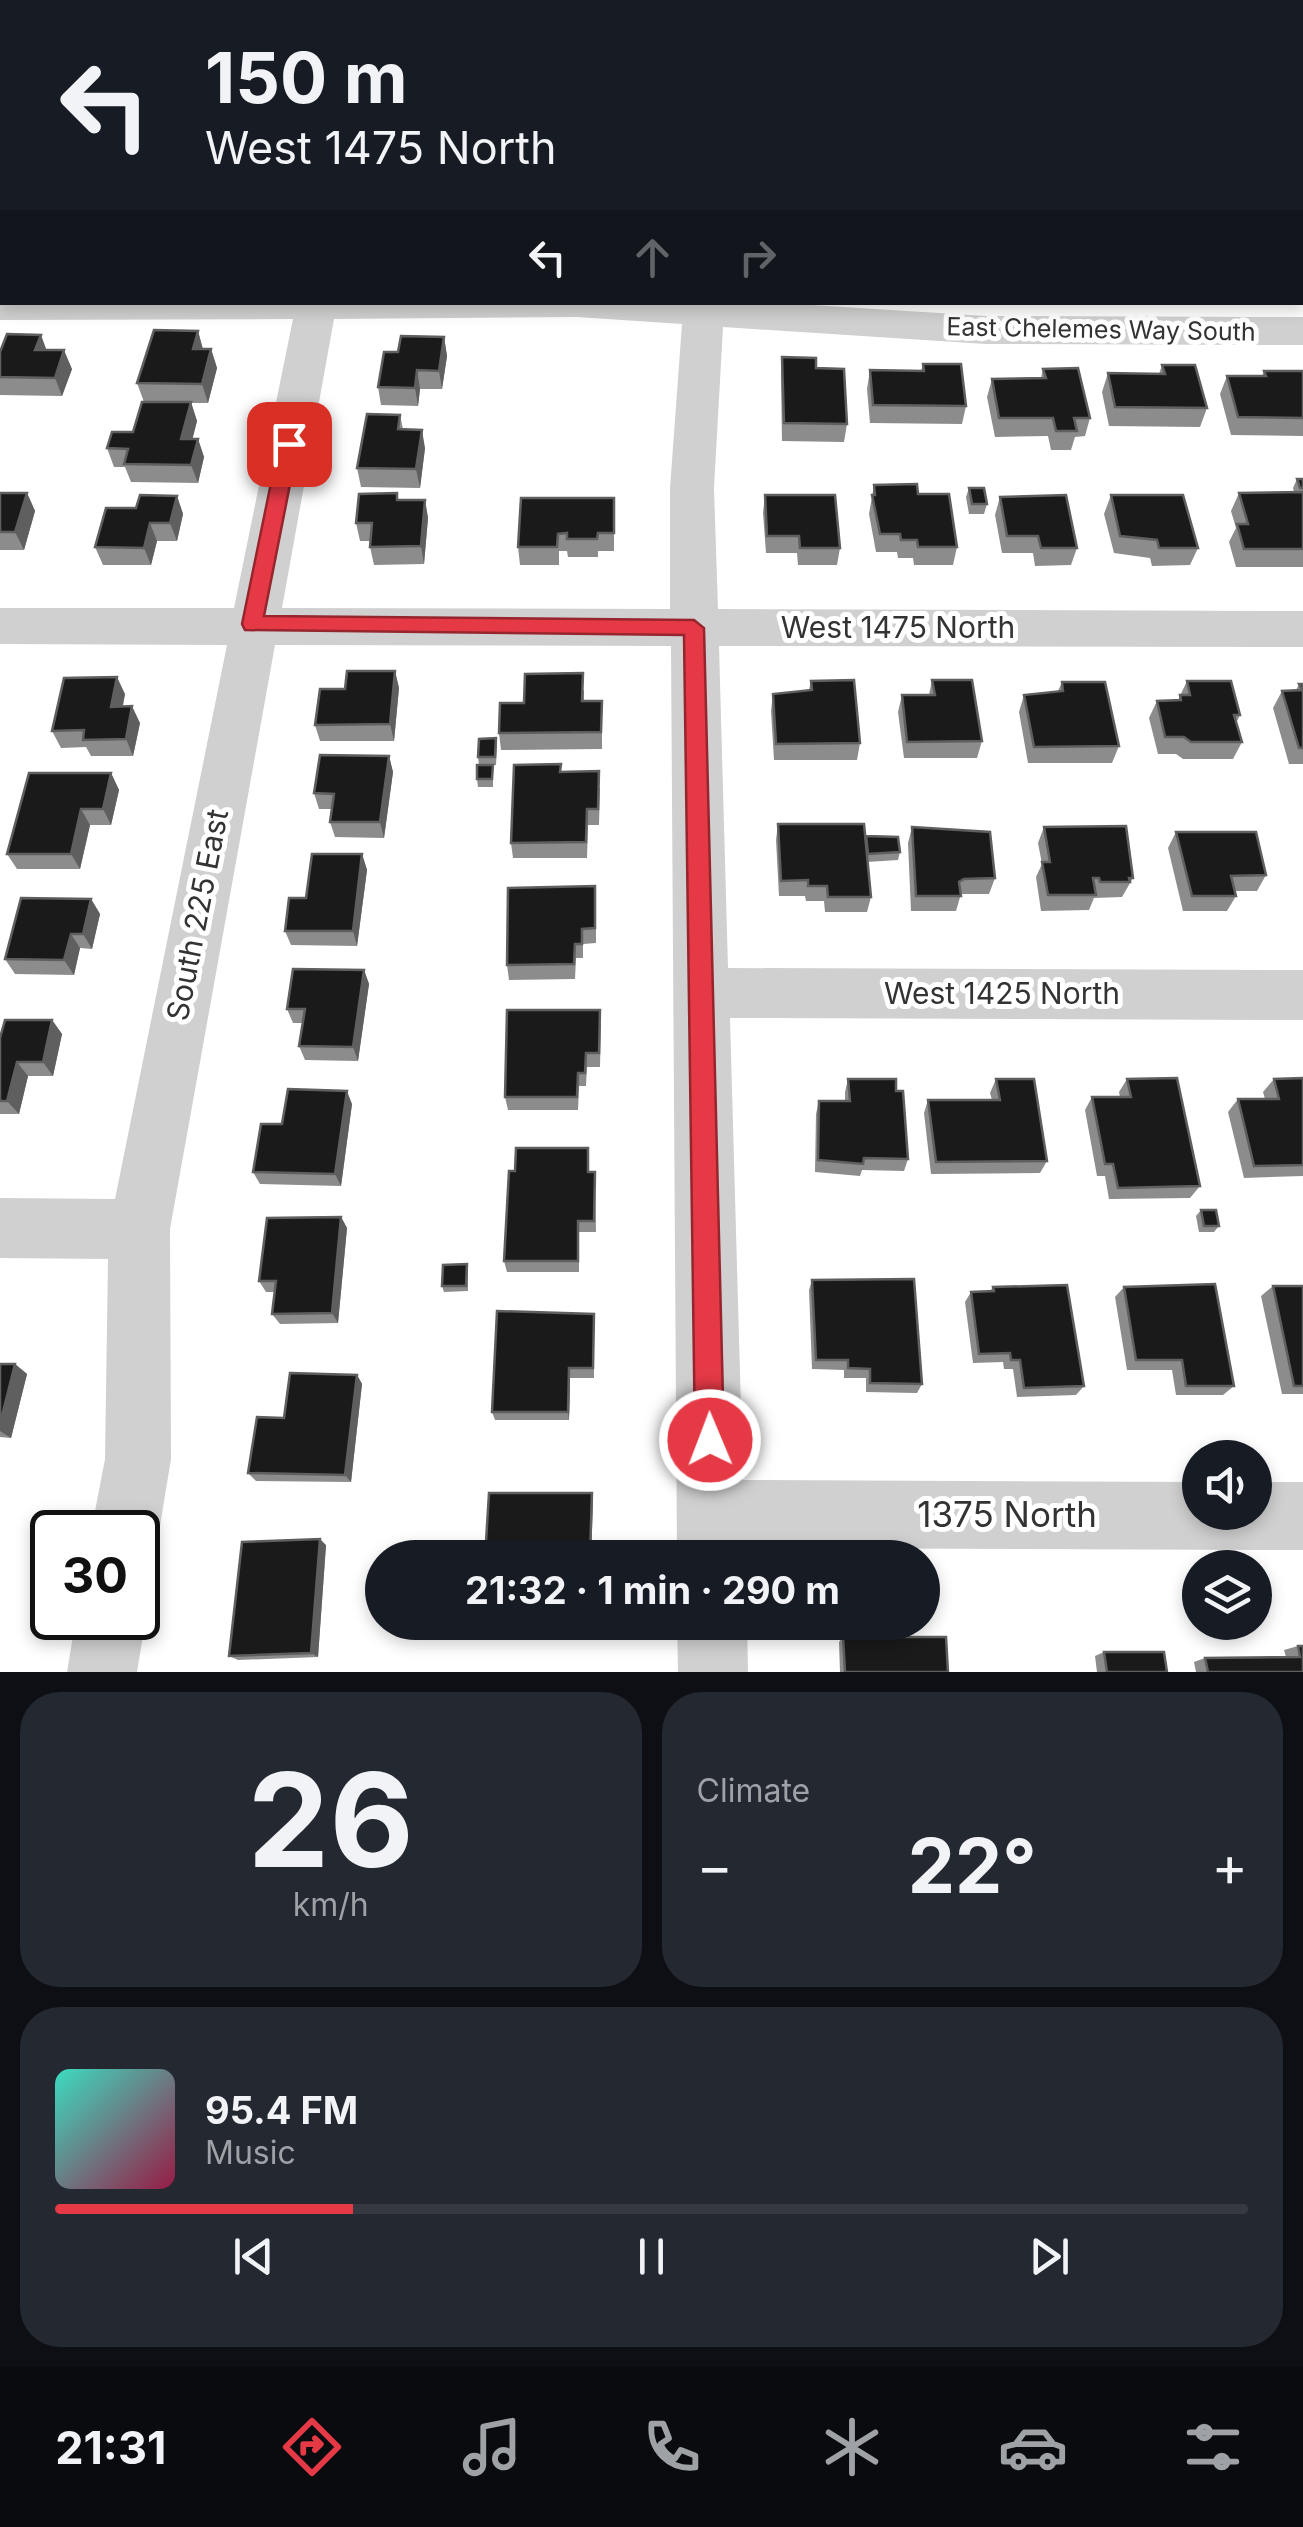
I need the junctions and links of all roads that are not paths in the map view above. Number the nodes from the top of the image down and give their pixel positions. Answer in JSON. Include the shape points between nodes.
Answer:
{"nodes":[{"id":1,"x":158,"y":305,"type":"edge"},
{"id":2,"x":316,"y":305,"type":"edge"},
{"id":3,"x":609,"y":305,"type":"edge"},
{"id":4,"x":0,"y":306,"type":"edge"},
{"id":5,"x":705,"y":308,"type":"edge"},
{"id":6,"x":1303,"y":331,"type":"edge"},
{"id":7,"x":252,"y":624,"type":"junction"},
{"id":8,"x":0,"y":626,"type":"edge"},
{"id":9,"x":694,"y":628,"type":"junction"},
{"id":10,"x":1303,"y":629,"type":"edge"},
{"id":11,"x":702,"y":993,"type":"junction"},
{"id":12,"x":1303,"y":995,"type":"edge"},
{"id":13,"x":0,"y":1228,"type":"edge"},
{"id":14,"x":139,"y":1228,"type":"junction"},
{"id":15,"x":130,"y":1510,"type":"edge"},
{"id":16,"x":1303,"y":1516,"type":"edge"},
{"id":17,"x":711,"y":1536,"type":"edge"},
{"id":18,"x":107,"y":1640,"type":"edge"},
{"id":19,"x":712,"y":1640,"type":"edge"},
{"id":20,"x":102,"y":1672,"type":"edge"},
{"id":21,"x":713,"y":1672,"type":"edge"}],
"edges":[{"from":1,"to":4,"type":"street","name":"East Chelemes Way South"},
{"from":2,"to":7,"type":"street","name":"South 225 East"},
{"from":3,"to":5,"type":"street","name":"East Chelemes Way South"},
{"from":5,"to":6,"type":"street","name":"East Chelemes Way South","via":[[986,330]]},
{"from":5,"to":9,"type":"street","via":[[692,488]]},
{"from":7,"to":8,"type":"street","name":"West 1475 North"},
{"from":7,"to":9,"type":"street","name":"West 1475 North"},
{"from":7,"to":14,"type":"street","name":"South 225 East"},
{"from":9,"to":10,"type":"street","name":"West 1475 North"},
{"from":9,"to":11,"type":"street"},
{"from":11,"to":12,"type":"street","name":"West 1425 North"},
{"from":11,"to":17,"type":"street"},
{"from":13,"to":14,"type":"street"},
{"from":14,"to":15,"type":"street","name":"South 225 East","via":[[138,1460]]},
{"from":16,"to":17,"type":"street","name":"1375 North"},
{"from":18,"to":20,"type":"street"},
{"from":19,"to":21,"type":"street"}]}
